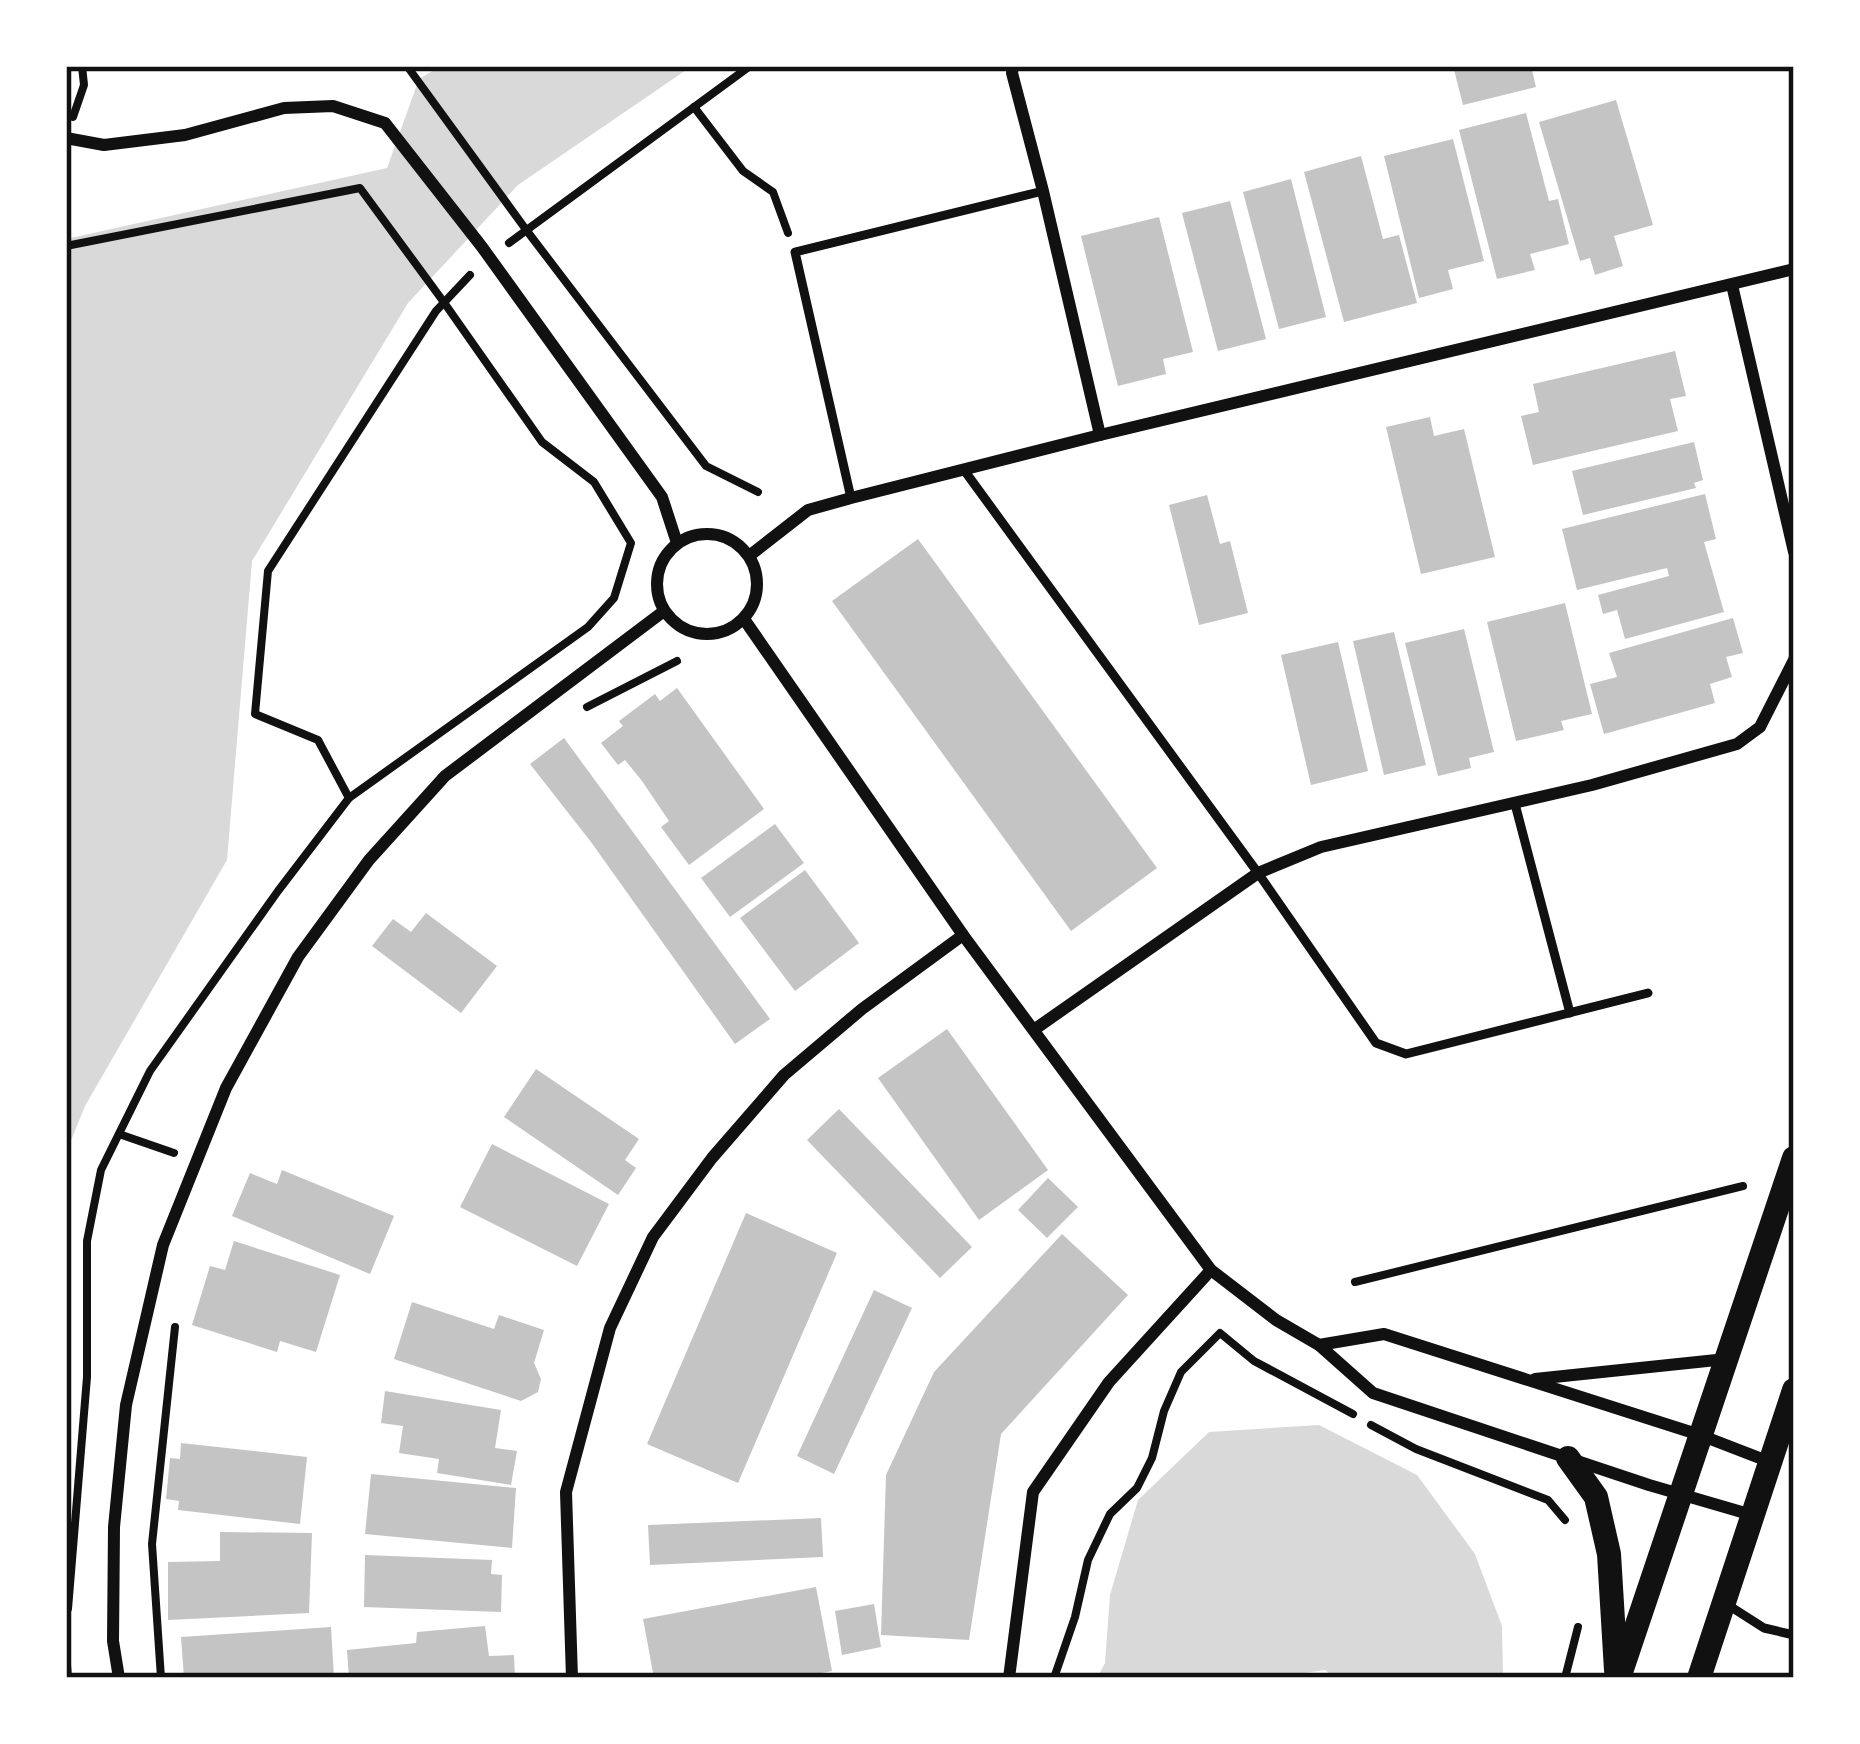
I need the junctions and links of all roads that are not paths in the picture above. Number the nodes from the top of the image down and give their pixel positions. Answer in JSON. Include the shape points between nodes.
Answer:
{"nodes":[{"id":1,"x":1013,"y":66,"type":"edge"},
{"id":2,"x":66,"y":138,"type":"edge"},
{"id":3,"x":1043,"y":191,"type":"junction"},
{"id":4,"x":1794,"y":269,"type":"edge"},
{"id":5,"x":1732,"y":285,"type":"junction"},
{"id":6,"x":1100,"y":435,"type":"junction"},
{"id":7,"x":964,"y":470,"type":"junction"},
{"id":8,"x":851,"y":498,"type":"junction"},
{"id":9,"x":677,"y":543,"type":"junction"},
{"id":10,"x":1794,"y":552,"type":"edge"},
{"id":11,"x":749,"y":556,"type":"junction"},
{"id":12,"x":664,"y":611,"type":"junction"},
{"id":13,"x":744,"y":620,"type":"junction"},
{"id":14,"x":1794,"y":660,"type":"edge"},
{"id":15,"x":1515,"y":804,"type":"junction"},
{"id":16,"x":1258,"y":874,"type":"junction"},
{"id":17,"x":963,"y":935,"type":"junction"},
{"id":18,"x":1648,"y":993,"type":"dead end"},
{"id":19,"x":1570,"y":1013,"type":"junction"},
{"id":20,"x":1035,"y":1029,"type":"junction"},
{"id":21,"x":1794,"y":1158,"type":"edge"},
{"id":22,"x":1211,"y":1270,"type":"junction"},
{"id":23,"x":1319,"y":1346,"type":"junction"},
{"id":24,"x":1726,"y":1358,"type":"junction"},
{"id":25,"x":1528,"y":1380,"type":"junction"},
{"id":26,"x":1794,"y":1390,"type":"edge"},
{"id":27,"x":1700,"y":1435,"type":"junction"},
{"id":28,"x":1568,"y":1458,"type":"junction"},
{"id":29,"x":1770,"y":1462,"type":"junction"},
{"id":30,"x":1680,"y":1493,"type":"junction"},
{"id":31,"x":1753,"y":1515,"type":"junction"},
{"id":32,"x":1724,"y":1602,"type":"junction"},
{"id":33,"x":1794,"y":1635,"type":"edge"},
{"id":34,"x":119,"y":1678,"type":"edge"},
{"id":35,"x":572,"y":1678,"type":"edge"},
{"id":36,"x":1009,"y":1678,"type":"edge"},
{"id":37,"x":1618,"y":1678,"type":"edge"},
{"id":38,"x":1699,"y":1678,"type":"edge"}],
"edges":[{"from":1,"to":3,"type":"street"},
{"from":2,"to":9,"type":"street","via":[[104,145],[185,135],[284,107],[332,106],[385,123],[662,497]]},
{"from":3,"to":6,"type":"street"},
{"from":3,"to":8,"type":"lane","via":[[795,252]]},
{"from":4,"to":5,"type":"street"},
{"from":5,"to":6,"type":"street"},
{"from":5,"to":10,"type":"street"},
{"from":6,"to":7,"type":"street"},
{"from":7,"to":8,"type":"street"},
{"from":7,"to":16,"type":"lane"},
{"from":8,"to":11,"type":"street","via":[[808,510]]},
{"from":9,"to":11,"type":"street","via":[[708,534]]},
{"from":9,"to":12,"type":"street","via":[[659,567]]},
{"from":11,"to":13,"type":"street","via":[[757,588]]},
{"from":12,"to":13,"type":"street","via":[[702,635]]},
{"from":12,"to":34,"type":"street","via":[[446,776],[369,860],[298,957],[226,1088],[163,1245],[126,1405],[114,1527]]},
{"from":13,"to":17,"type":"street"},
{"from":14,"to":15,"type":"street","via":[[1760,727],[1737,744]]},
{"from":15,"to":16,"type":"street","via":[[1321,847]]},
{"from":15,"to":19,"type":"lane"},
{"from":16,"to":19,"type":"lane","via":[[1376,1043],[1406,1054]]},
{"from":16,"to":20,"type":"street"},
{"from":17,"to":20,"type":"street"},
{"from":17,"to":35,"type":"street","via":[[784,1075],[653,1237],[610,1328],[566,1492]]},
{"from":18,"to":19,"type":"lane"},
{"from":20,"to":22,"type":"street"},
{"from":21,"to":24,"type":"main road"},
{"from":22,"to":23,"type":"street"},
{"from":22,"to":36,"type":"street","via":[[1109,1382],[1033,1492]]},
{"from":23,"to":25,"type":"street","via":[[1384,1334]]},
{"from":23,"to":28,"type":"street","via":[[1372,1393]]},
{"from":24,"to":25,"type":"street"},
{"from":24,"to":27,"type":"main road"},
{"from":25,"to":27,"type":"street"},
{"from":26,"to":29,"type":"main road"},
{"from":27,"to":29,"type":"street"},
{"from":27,"to":30,"type":"main road"},
{"from":28,"to":30,"type":"street"},
{"from":28,"to":37,"type":"main road","via":[[1596,1496]]},
{"from":29,"to":31,"type":"main road"},
{"from":30,"to":31,"type":"street"},
{"from":30,"to":37,"type":"main road"},
{"from":31,"to":32,"type":"main road"},
{"from":32,"to":33,"type":"lane","via":[[1764,1628]]},
{"from":32,"to":38,"type":"main road"}]}
